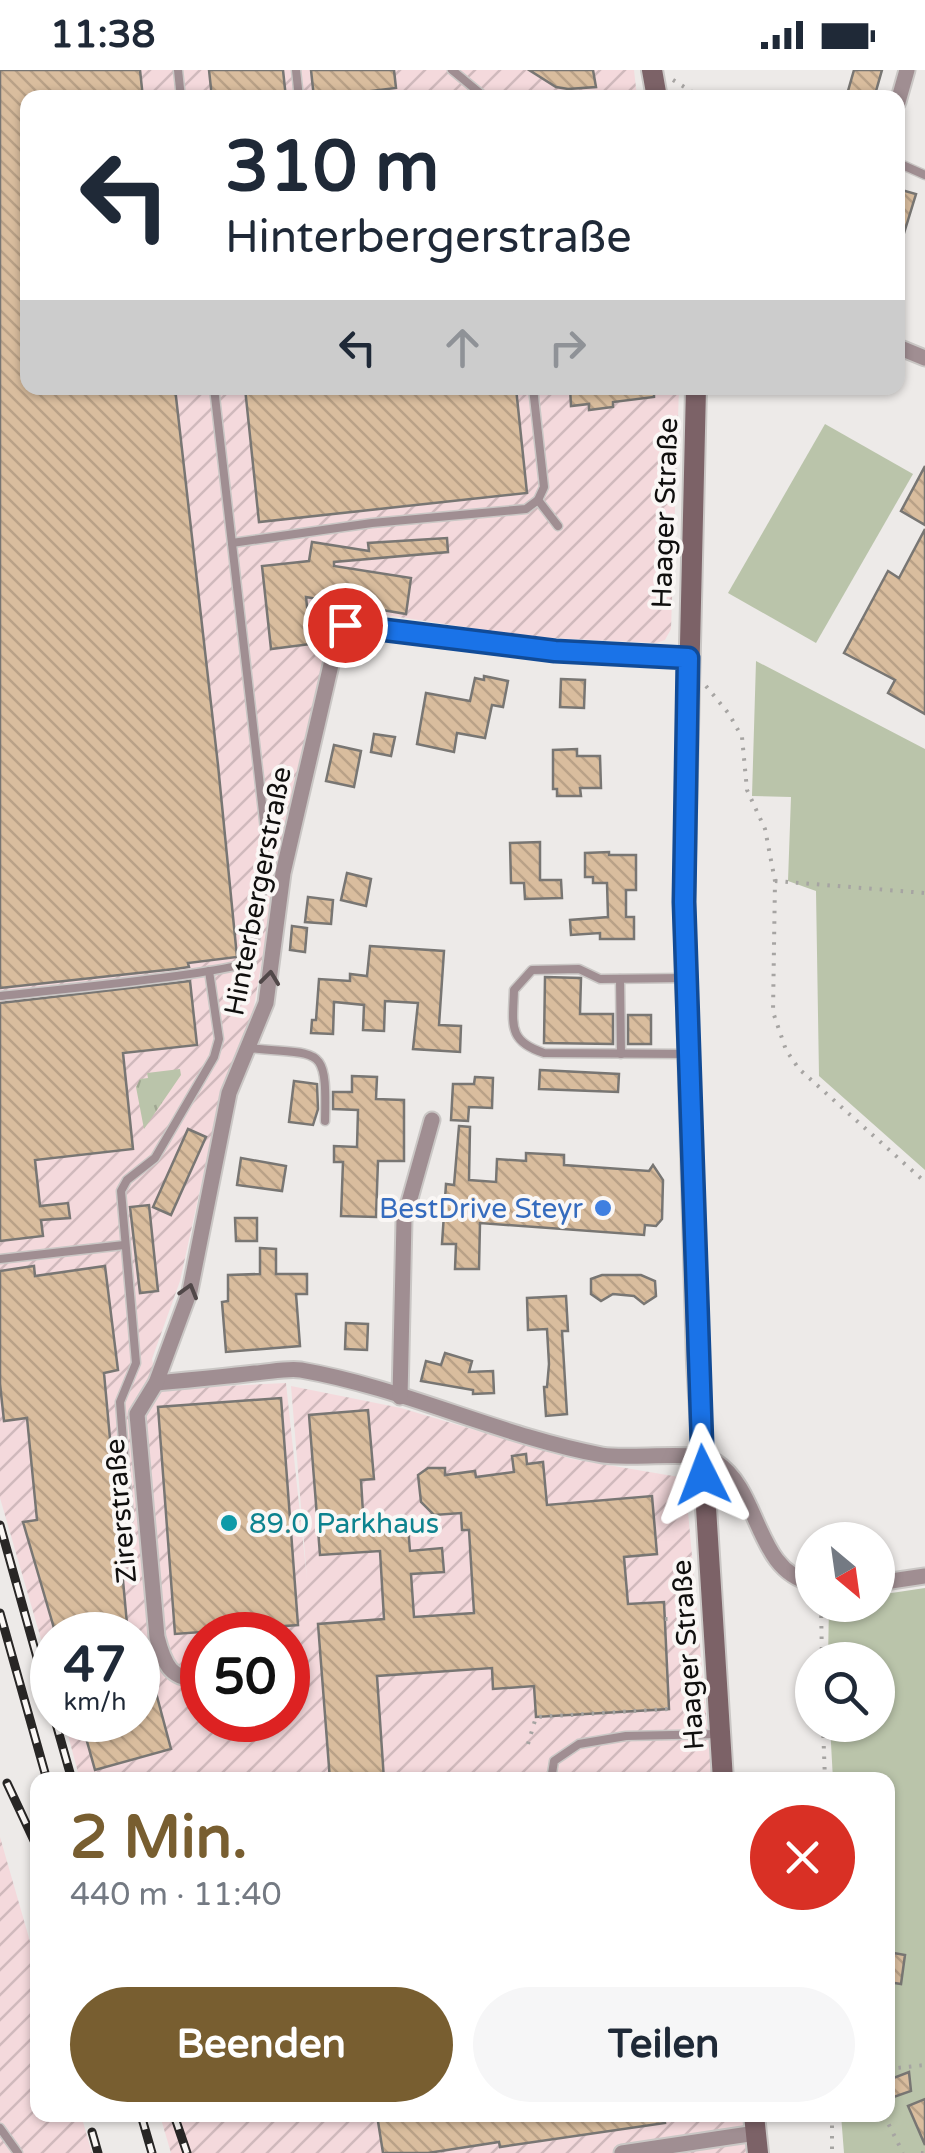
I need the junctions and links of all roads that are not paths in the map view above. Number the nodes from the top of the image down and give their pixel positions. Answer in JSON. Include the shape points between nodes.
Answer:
{"nodes":[{"id":1,"x":452,"y":70,"type":"edge"},
{"id":2,"x":476,"y":90,"type":"edge"},
{"id":3,"x":215,"y":395,"type":"edge"},
{"id":4,"x":534,"y":395,"type":"edge"},
{"id":5,"x":696,"y":395,"type":"edge"},
{"id":6,"x":538,"y":500,"type":"junction"},
{"id":7,"x":558,"y":526,"type":"dead end"},
{"id":8,"x":232,"y":543,"type":"junction"},
{"id":9,"x":688,"y":667,"type":"junction"},
{"id":10,"x":210,"y":971,"type":"junction"},
{"id":11,"x":688,"y":978,"type":"junction"},
{"id":12,"x":620,"y":979,"type":"junction"},
{"id":13,"x":0,"y":996,"type":"edge"},
{"id":14,"x":248,"y":1048,"type":"junction"},
{"id":15,"x":621,"y":1054,"type":"junction"},
{"id":16,"x":690,"y":1054,"type":"junction"},
{"id":17,"x":432,"y":1120,"type":"dead end"},
{"id":18,"x":324,"y":1121,"type":"dead end"},
{"id":19,"x":124,"y":1245,"type":"junction"},
{"id":20,"x":0,"y":1259,"type":"edge"},
{"id":21,"x":156,"y":1383,"type":"junction"},
{"id":22,"x":400,"y":1397,"type":"junction"},
{"id":23,"x":702,"y":1457,"type":"junction"},
{"id":24,"x":129,"y":1519,"type":"dead end"},
{"id":25,"x":925,"y":1576,"type":"edge"},
{"id":26,"x":795,"y":1577,"type":"edge"},
{"id":27,"x":895,"y":1580,"type":"edge"},
{"id":28,"x":180,"y":1676,"type":"edge"},
{"id":29,"x":719,"y":1734,"type":"junction"},
{"id":30,"x":553,"y":1772,"type":"edge"},
{"id":31,"x":722,"y":1772,"type":"edge"},
{"id":32,"x":0,"y":2128,"type":"edge"},
{"id":33,"x":756,"y":2134,"type":"edge"},
{"id":34,"x":18,"y":2153,"type":"edge"},
{"id":35,"x":622,"y":2153,"type":"edge"}],
"edges":[{"from":1,"to":2,"type":"lane"},
{"from":3,"to":8,"type":"lane"},
{"from":4,"to":6,"type":"lane","via":[[544,486]]},
{"from":5,"to":9,"type":"main road","name":"Haager Straße"},
{"from":6,"to":7,"type":"lane"},
{"from":6,"to":8,"type":"lane","via":[[526,508]]},
{"from":8,"to":10,"type":"lane","via":[[266,857],[251,961]]},
{"from":9,"to":11,"type":"main road","name":"Haager Straße"},
{"from":14,"to":9,"type":"street","name":"Hinterbergerstraße","one_way":true,"via":[[266,1003],[283,873],[339,630],[348,624]]},
{"from":10,"to":13,"type":"lane"},
{"from":10,"to":19,"type":"lane","via":[[218,1046],[155,1158],[122,1187]]},
{"from":11,"to":12,"type":"lane"},
{"from":11,"to":16,"type":"main road","name":"Haager Straße"},
{"from":12,"to":15,"type":"lane"},
{"from":12,"to":15,"type":"lane","via":[[578,969],[532,970],[514,990],[513,1029],[518,1040],[544,1054]]},
{"from":14,"to":18,"type":"lane","via":[[322,1062]]},
{"from":21,"to":14,"type":"street","name":"Hinterbergerstraße","one_way":true,"via":[[190,1290],[228,1093]]},
{"from":15,"to":16,"type":"lane"},
{"from":16,"to":23,"type":"main road","name":"Haager Straße"},
{"from":17,"to":22,"type":"street","via":[[404,1220]]},
{"from":19,"to":20,"type":"lane"},
{"from":19,"to":24,"type":"lane","via":[[136,1363],[120,1402]]},
{"from":21,"to":22,"type":"street","via":[[297,1369]]},
{"from":21,"to":28,"type":"street","name":"Zirerstraße","via":[[136,1428],[157,1636],[162,1656]]},
{"from":22,"to":23,"type":"street","via":[[564,1448],[612,1457]]},
{"from":23,"to":26,"type":"street","via":[[731,1476],[776,1559]]},
{"from":23,"to":29,"type":"main road","name":"Haager Straße"},
{"from":25,"to":27,"type":"street"},
{"from":29,"to":30,"type":"lane","via":[[579,1744],[554,1761]]},
{"from":29,"to":31,"type":"main road","name":"Haager Straße"},
{"from":32,"to":34,"type":"lane"},
{"from":33,"to":35,"type":"street"}]}
